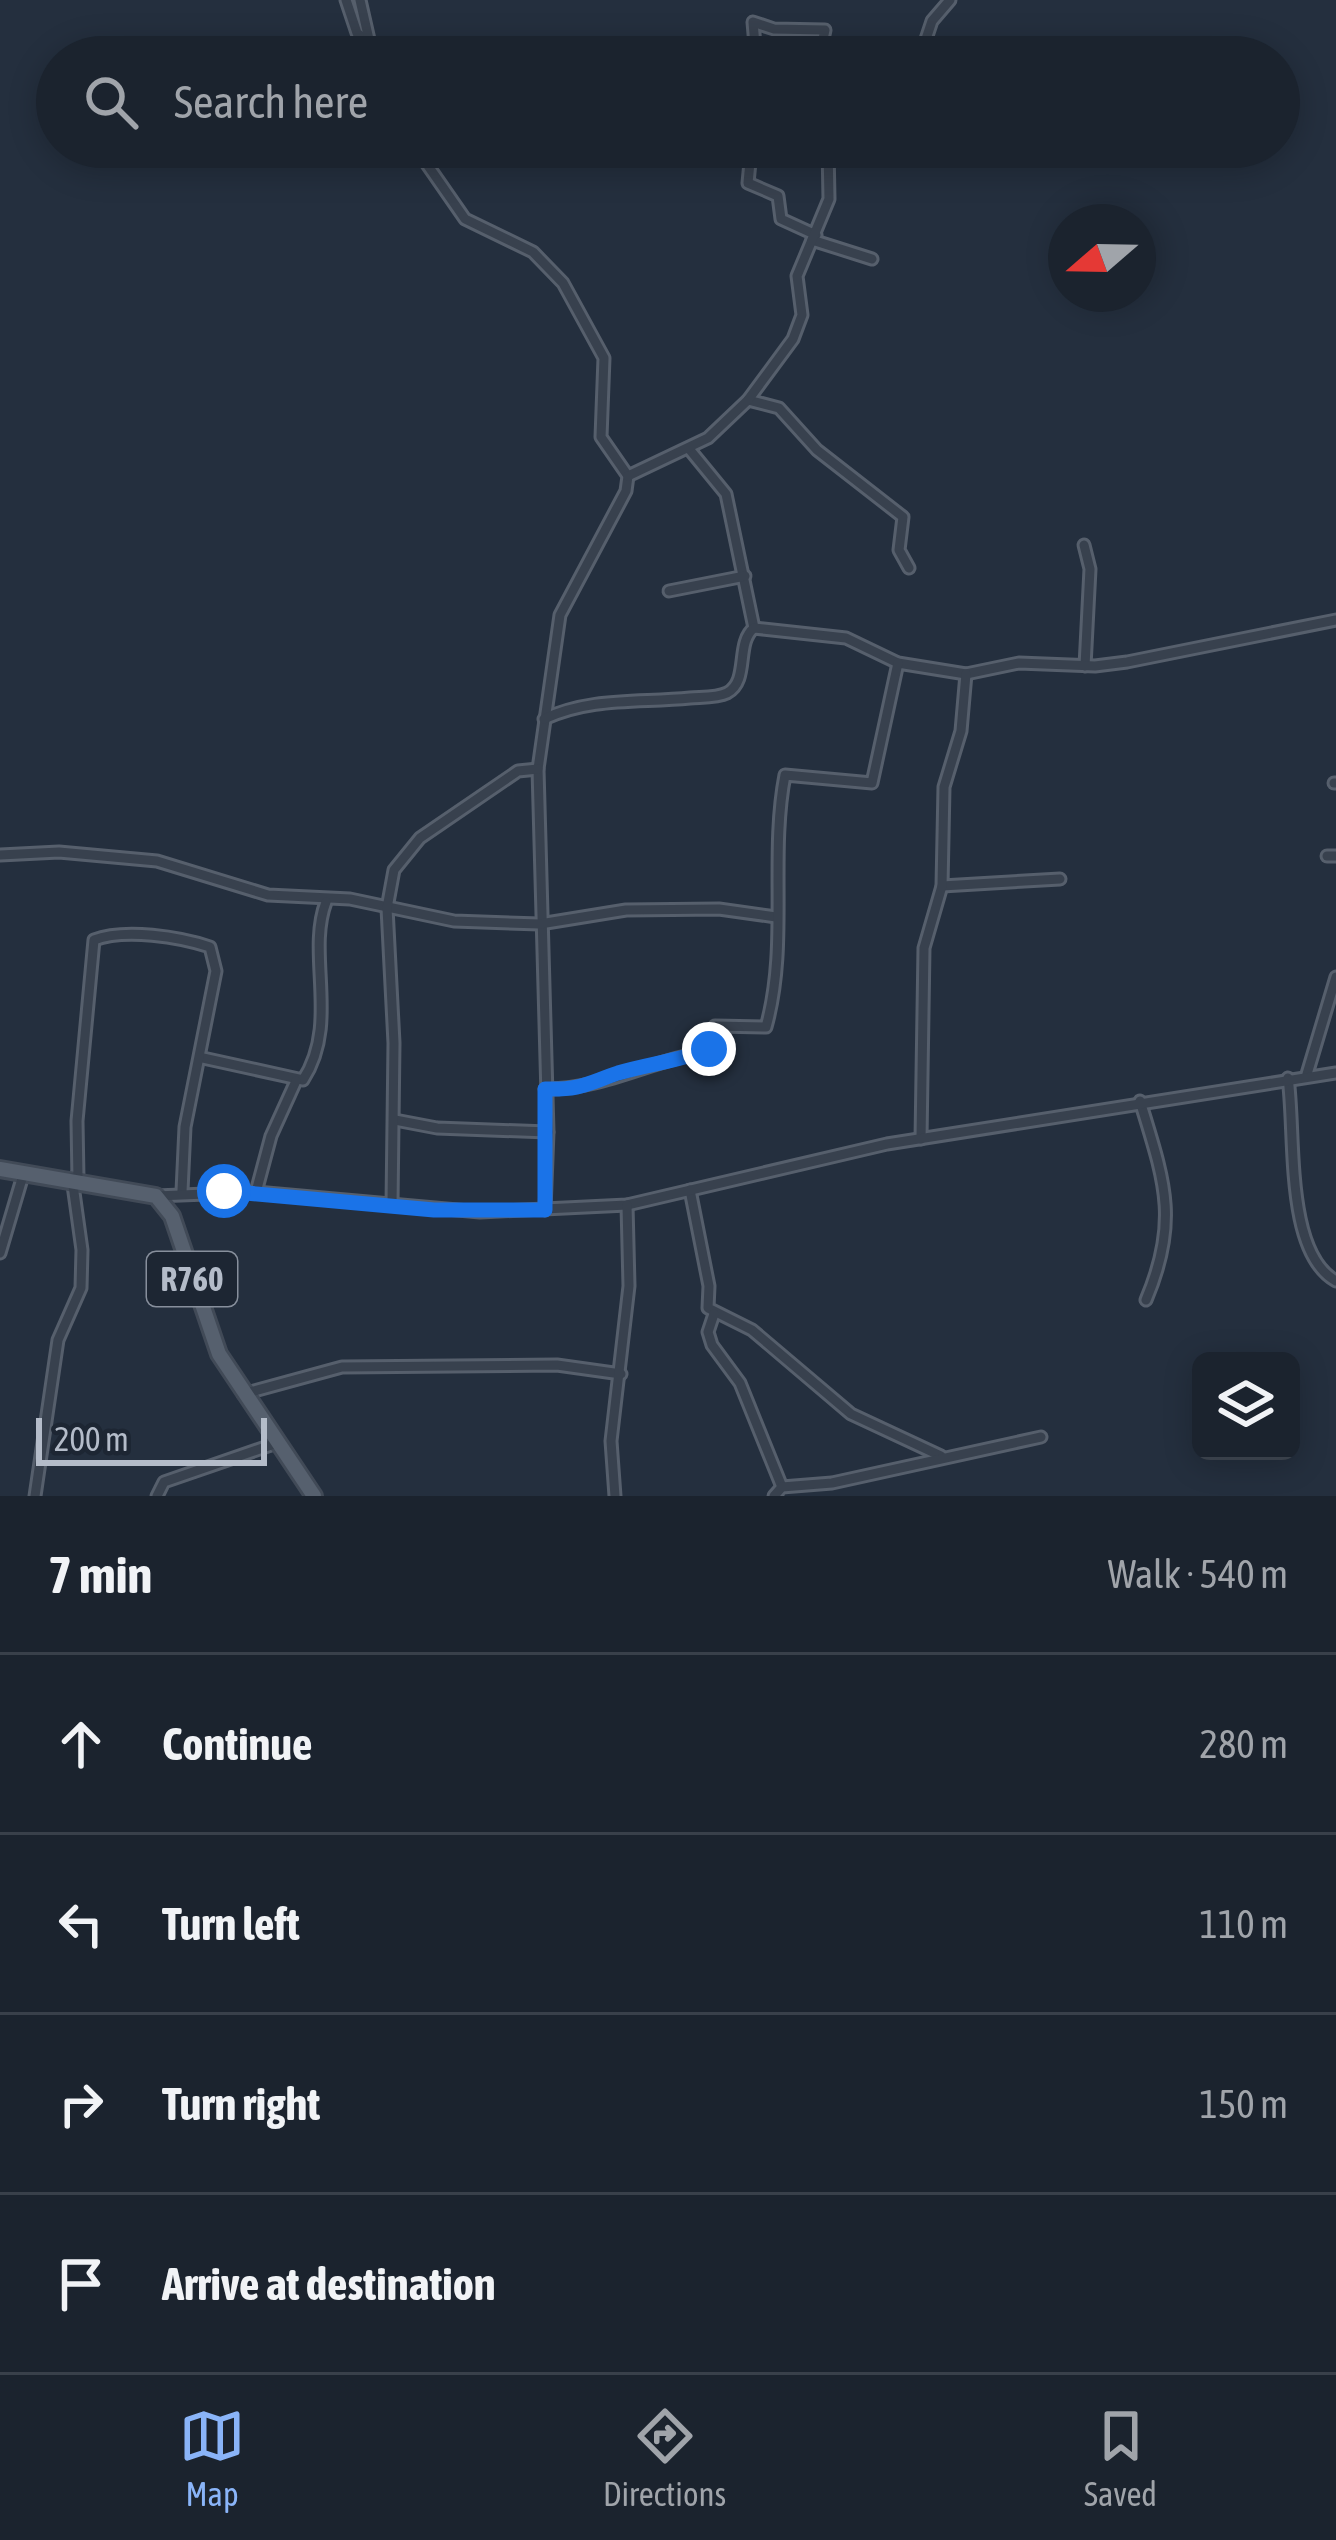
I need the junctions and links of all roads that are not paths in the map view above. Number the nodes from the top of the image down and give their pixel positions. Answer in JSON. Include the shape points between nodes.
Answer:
{"nodes":[{"id":1,"x":346,"y":0,"type":"edge"},
{"id":2,"x":360,"y":0,"type":"edge"},
{"id":3,"x":950,"y":0,"type":"edge"},
{"id":4,"x":361,"y":36,"type":"edge"},
{"id":5,"x":368,"y":36,"type":"edge"},
{"id":6,"x":754,"y":36,"type":"edge"},
{"id":7,"x":824,"y":36,"type":"edge"},
{"id":8,"x":927,"y":36,"type":"edge"},
{"id":9,"x":430,"y":168,"type":"edge"},
{"id":10,"x":750,"y":168,"type":"edge"},
{"id":11,"x":828,"y":168,"type":"edge"},
{"id":12,"x":814,"y":237,"type":"junction"},
{"id":13,"x":872,"y":260,"type":"dead end"},
{"id":14,"x":748,"y":400,"type":"junction"},
{"id":15,"x":690,"y":450,"type":"junction"},
{"id":16,"x":628,"y":476,"type":"junction"},
{"id":17,"x":1084,"y":544,"type":"dead end"},
{"id":18,"x":909,"y":568,"type":"dead end"},
{"id":19,"x":745,"y":576,"type":"junction"},
{"id":20,"x":669,"y":591,"type":"dead end"},
{"id":21,"x":1336,"y":620,"type":"edge"},
{"id":22,"x":754,"y":628,"type":"junction"},
{"id":23,"x":898,"y":663,"type":"junction"},
{"id":24,"x":1085,"y":666,"type":"junction"},
{"id":25,"x":966,"y":674,"type":"junction"},
{"id":26,"x":544,"y":719,"type":"junction"},
{"id":27,"x":538,"y":769,"type":"junction"},
{"id":28,"x":0,"y":855,"type":"edge"},
{"id":29,"x":1060,"y":879,"type":"dead end"},
{"id":30,"x":942,"y":886,"type":"junction"},
{"id":31,"x":326,"y":902,"type":"junction"},
{"id":32,"x":387,"y":908,"type":"junction"},
{"id":33,"x":776,"y":917,"type":"junction"},
{"id":34,"x":540,"y":924,"type":"junction"},
{"id":35,"x":1336,"y":977,"type":"edge"},
{"id":36,"x":202,"y":1058,"type":"junction"},
{"id":37,"x":1336,"y":1072,"type":"edge"},
{"id":38,"x":1307,"y":1074,"type":"junction"},
{"id":39,"x":1288,"y":1078,"type":"junction"},
{"id":40,"x":296,"y":1081,"type":"junction"},
{"id":41,"x":545,"y":1089,"type":"junction"},
{"id":42,"x":1140,"y":1100,"type":"junction"},
{"id":43,"x":395,"y":1120,"type":"junction"},
{"id":44,"x":548,"y":1132,"type":"junction"},
{"id":45,"x":921,"y":1138,"type":"junction"},
{"id":46,"x":0,"y":1169,"type":"edge"},
{"id":47,"x":24,"y":1172,"type":"junction"},
{"id":48,"x":75,"y":1178,"type":"junction"},
{"id":49,"x":690,"y":1190,"type":"junction"},
{"id":50,"x":182,"y":1191,"type":"junction"},
{"id":51,"x":256,"y":1192,"type":"junction"},
{"id":52,"x":155,"y":1196,"type":"junction"},
{"id":53,"x":392,"y":1204,"type":"junction"},
{"id":54,"x":627,"y":1204,"type":"junction"},
{"id":55,"x":545,"y":1210,"type":"junction"},
{"id":56,"x":0,"y":1252,"type":"edge"},
{"id":57,"x":1336,"y":1281,"type":"edge"},
{"id":58,"x":1146,"y":1300,"type":"dead end"},
{"id":59,"x":714,"y":1314,"type":"junction"},
{"id":60,"x":621,"y":1374,"type":"junction"},
{"id":61,"x":243,"y":1394,"type":"junction"},
{"id":62,"x":1041,"y":1437,"type":"dead end"},
{"id":63,"x":277,"y":1443,"type":"junction"},
{"id":64,"x":941,"y":1456,"type":"junction"},
{"id":65,"x":778,"y":1491,"type":"edge"},
{"id":66,"x":35,"y":1496,"type":"edge"},
{"id":67,"x":157,"y":1496,"type":"edge"},
{"id":68,"x":314,"y":1496,"type":"edge"},
{"id":69,"x":615,"y":1496,"type":"edge"}],
"edges":[{"from":1,"to":4,"type":"street"},
{"from":2,"to":5,"type":"street"},
{"from":3,"to":8,"type":"street"},
{"from":6,"to":7,"type":"street","via":[[753,22],[825,30]]},
{"from":9,"to":16,"type":"street","via":[[465,219],[533,252],[563,283],[604,358],[601,437]]},
{"from":10,"to":12,"type":"street","via":[[748,183],[778,196],[781,218]]},
{"from":11,"to":12,"type":"street","via":[[829,200]]},
{"from":12,"to":13,"type":"street"},
{"from":12,"to":14,"type":"street","via":[[797,276],[802,315],[793,339]]},
{"from":14,"to":15,"type":"street"},
{"from":14,"to":18,"type":"street","via":[[779,408],[817,450],[903,518],[898,550]]},
{"from":15,"to":16,"type":"street"},
{"from":15,"to":19,"type":"street","via":[[726,494]]},
{"from":16,"to":26,"type":"street","via":[[560,615]]},
{"from":17,"to":24,"type":"street"},
{"from":19,"to":20,"type":"street"},
{"from":19,"to":22,"type":"street"},
{"from":21,"to":24,"type":"street"},
{"from":22,"to":23,"type":"street","via":[[846,638]]},
{"from":22,"to":26,"type":"street","via":[[736,684],[725,694],[600,700]]},
{"from":23,"to":25,"type":"street"},
{"from":23,"to":33,"type":"street","via":[[872,783],[785,775]]},
{"from":24,"to":25,"type":"street","via":[[1019,663]]},
{"from":25,"to":30,"type":"street","via":[[944,787]]},
{"from":26,"to":27,"type":"street"},
{"from":27,"to":32,"type":"street","via":[[518,771],[420,838],[394,870]]},
{"from":27,"to":34,"type":"street"},
{"from":28,"to":31,"type":"street","via":[[157,861],[268,895]]},
{"from":29,"to":30,"type":"street"},
{"from":30,"to":45,"type":"street","via":[[924,948]]},
{"from":31,"to":32,"type":"street"},
{"from":31,"to":40,"type":"street","via":[[320,1026],[308,1073]]},
{"from":32,"to":34,"type":"street"},
{"from":32,"to":43,"type":"street"},
{"from":33,"to":34,"type":"street","via":[[626,910]]},
{"from":33,"to":41,"type":"street","via":[[766,1027],[715,1026],[704,1052],[670,1065],[618,1073],[583,1090]]},
{"from":34,"to":41,"type":"street"},
{"from":35,"to":38,"type":"street"},
{"from":36,"to":40,"type":"street"},
{"from":36,"to":48,"type":"street","via":[[216,970],[210,947],[94,940]]},
{"from":36,"to":50,"type":"street","via":[[185,1127]]},
{"from":37,"to":38,"type":"street"},
{"from":38,"to":39,"type":"street"},
{"from":39,"to":42,"type":"street"},
{"from":39,"to":57,"type":"street","via":[[1301,1225],[1310,1260]]},
{"from":40,"to":51,"type":"street"},
{"from":41,"to":44,"type":"street"},
{"from":42,"to":45,"type":"street"},
{"from":42,"to":58,"type":"street","via":[[1168,1238]]},
{"from":43,"to":44,"type":"street"},
{"from":43,"to":53,"type":"street"},
{"from":44,"to":55,"type":"street"},
{"from":45,"to":49,"type":"street"},
{"from":46,"to":47,"type":"main road"},
{"from":47,"to":48,"type":"main road"},
{"from":47,"to":56,"type":"street"},
{"from":48,"to":52,"type":"main road"},
{"from":48,"to":66,"type":"street","via":[[81,1288],[58,1340]]},
{"from":49,"to":54,"type":"street"},
{"from":49,"to":59,"type":"street"},
{"from":50,"to":51,"type":"street"},
{"from":50,"to":52,"type":"street"},
{"from":51,"to":53,"type":"street"},
{"from":52,"to":61,"type":"main road","number":"R760","via":[[172,1216],[203,1317]]},
{"from":53,"to":55,"type":"street"},
{"from":54,"to":55,"type":"street"},
{"from":54,"to":60,"type":"street"},
{"from":59,"to":64,"type":"street","via":[[752,1330],[850,1414]]},
{"from":59,"to":65,"type":"street","via":[[712,1345],[740,1383]]},
{"from":60,"to":61,"type":"street","via":[[557,1365],[341,1366]]},
{"from":60,"to":69,"type":"street","via":[[611,1441]]},
{"from":61,"to":63,"type":"main road","number":"R760"},
{"from":62,"to":64,"type":"street"},
{"from":63,"to":67,"type":"street","via":[[164,1482]]},
{"from":63,"to":68,"type":"main road","number":"R760"},
{"from":64,"to":65,"type":"street"}]}
